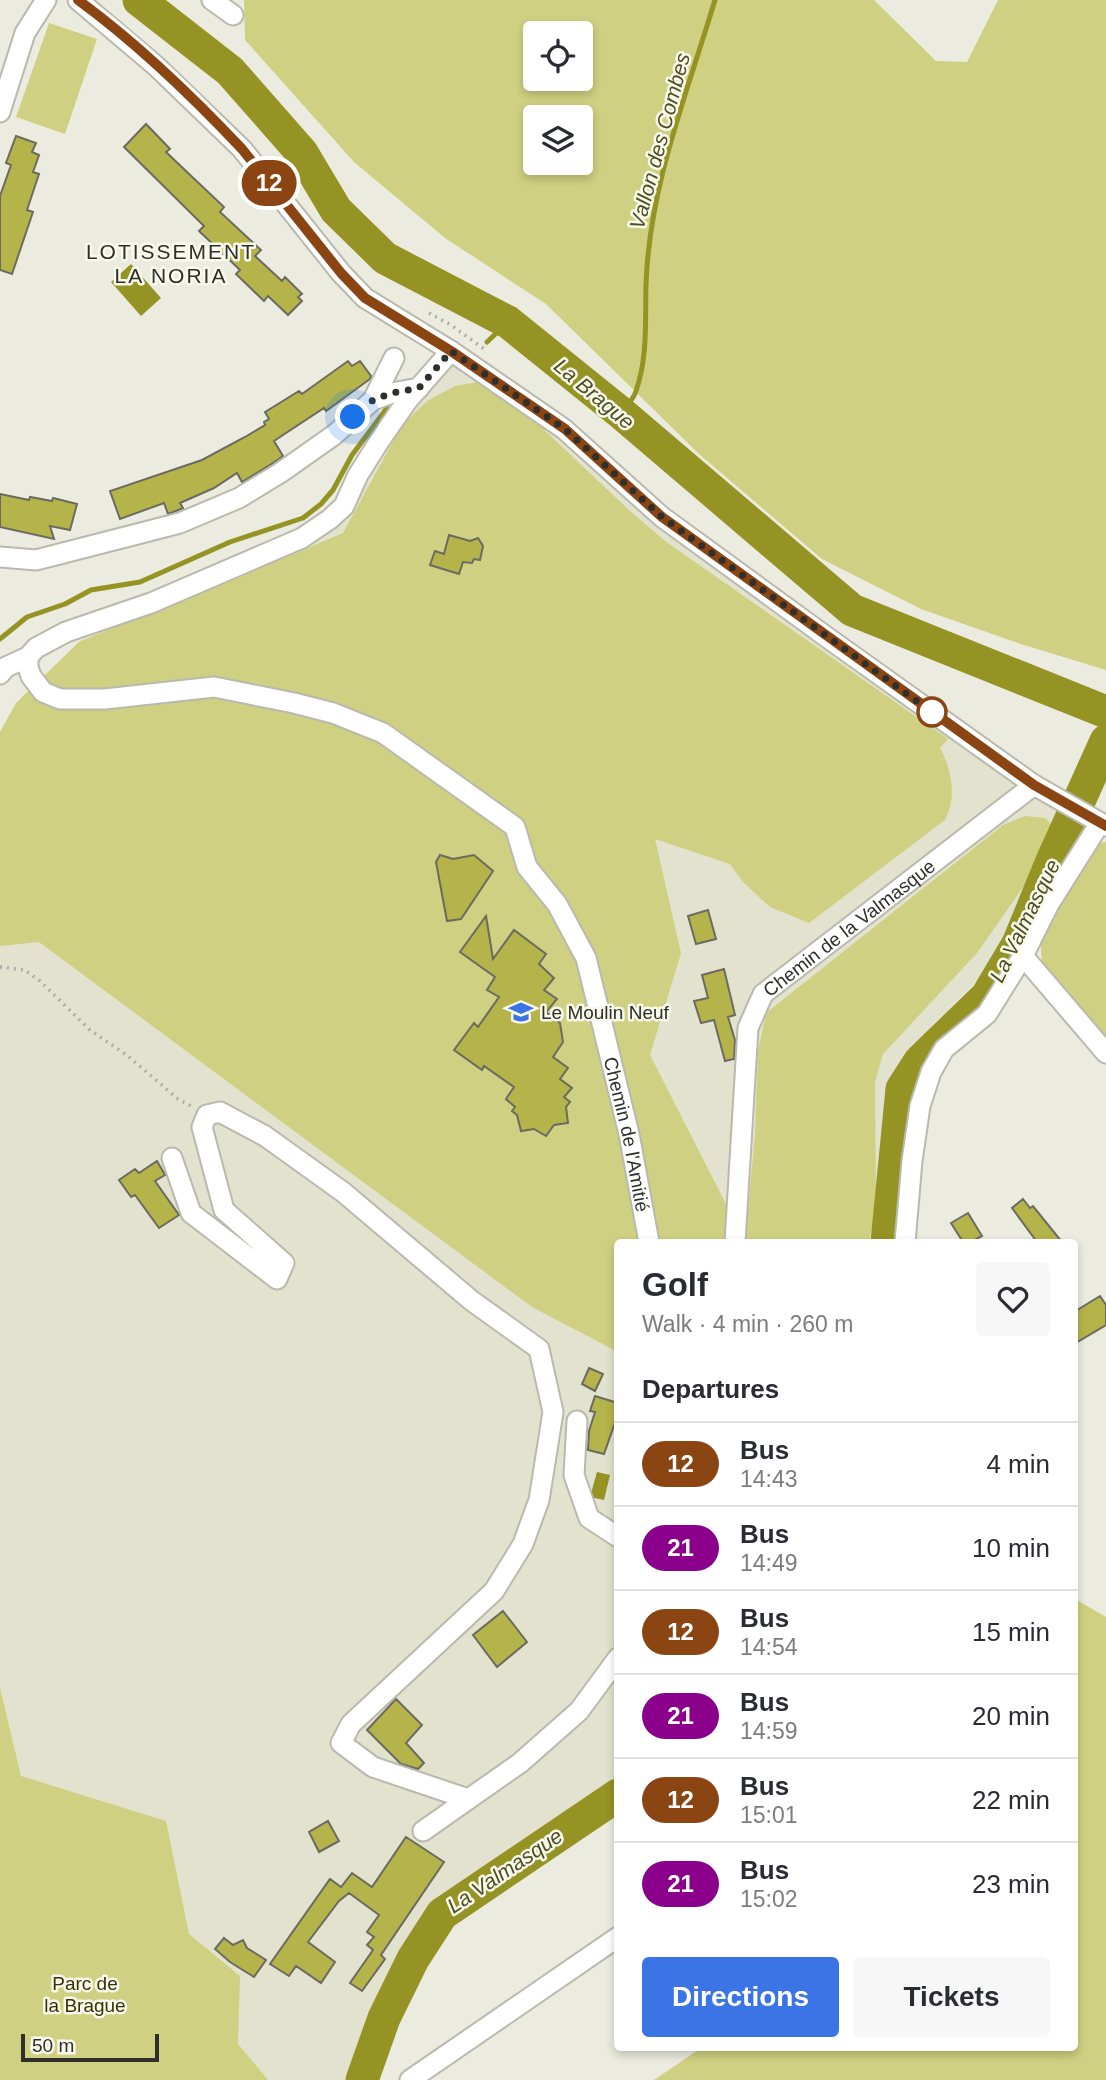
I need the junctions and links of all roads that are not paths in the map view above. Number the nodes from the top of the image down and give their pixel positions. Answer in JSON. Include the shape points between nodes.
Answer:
{"nodes":[{"id":1,"x":46,"y":0,"type":"edge"},
{"id":2,"x":78,"y":0,"type":"edge"},
{"id":3,"x":212,"y":0,"type":"edge"},
{"id":4,"x":233,"y":7,"type":"edge"},
{"id":5,"x":0,"y":112,"type":"edge"},
{"id":6,"x":451,"y":351,"type":"junction"},
{"id":7,"x":394,"y":358,"type":"dead end"},
{"id":8,"x":419,"y":388,"type":"junction"},
{"id":9,"x":373,"y":400,"type":"junction"},
{"id":10,"x":0,"y":557,"type":"edge"},
{"id":11,"x":28,"y":657,"type":"junction"},
{"id":12,"x":0,"y":674,"type":"edge"},
{"id":13,"x":1034,"y":785,"type":"junction"},
{"id":14,"x":1098,"y":822,"type":"edge"},
{"id":15,"x":1023,"y":956,"type":"junction"},
{"id":16,"x":1106,"y":1053,"type":"edge"},
{"id":17,"x":172,"y":1158,"type":"dead end"},
{"id":18,"x":648,"y":1239,"type":"edge"},
{"id":19,"x":735,"y":1239,"type":"edge"},
{"id":20,"x":905,"y":1239,"type":"edge"},
{"id":21,"x":577,"y":1421,"type":"dead end"},
{"id":22,"x":614,"y":1535,"type":"edge"},
{"id":23,"x":614,"y":1663,"type":"edge"},
{"id":24,"x":468,"y":1799,"type":"junction"},
{"id":25,"x":423,"y":1831,"type":"dead end"},
{"id":26,"x":614,"y":1940,"type":"edge"},
{"id":27,"x":411,"y":2080,"type":"edge"}],
"edges":[{"from":1,"to":5,"type":"street","via":[[25,33]]},
{"from":2,"to":6,"type":"street","via":[[234,141],[365,298]]},
{"from":3,"to":4,"type":"street"},
{"from":6,"to":8,"type":"street"},
{"from":6,"to":13,"type":"street","via":[[565,429],[673,525]]},
{"from":7,"to":9,"type":"street"},
{"from":8,"to":9,"type":"street"},
{"from":8,"to":11,"type":"street","via":[[380,440],[344,506],[330,519],[302,538],[151,603],[66,632]]},
{"from":9,"to":10,"type":"street","via":[[280,473],[239,498],[180,523],[36,560]]},
{"from":11,"to":12,"type":"street"},
{"from":11,"to":18,"type":"street","name":"Chemin de l'Amitié","via":[[31,676],[43,692],[60,699],[214,687],[333,713],[383,733],[515,827],[527,867],[557,904],[586,958],[629,1134]]},
{"from":13,"to":14,"type":"street"},
{"from":13,"to":19,"type":"street","name":"Chemin de la Valmasque","via":[[763,994],[748,1028]]},
{"from":14,"to":15,"type":"street"},
{"from":15,"to":16,"type":"street"},
{"from":15,"to":20,"type":"street","via":[[988,1014],[944,1049],[931,1072],[920,1106]]},
{"from":17,"to":24,"type":"street","via":[[191,1213],[277,1279],[284,1263],[224,1210],[202,1127],[206,1115],[220,1112],[265,1136],[342,1192],[472,1301],[539,1349],[553,1412],[539,1500],[523,1544],[494,1591],[351,1724],[341,1743],[373,1767]]},
{"from":21,"to":22,"type":"street","via":[[573,1475],[589,1518]]},
{"from":23,"to":24,"type":"street","via":[[579,1711],[520,1763]]},
{"from":24,"to":25,"type":"street"},
{"from":26,"to":27,"type":"street"}]}
